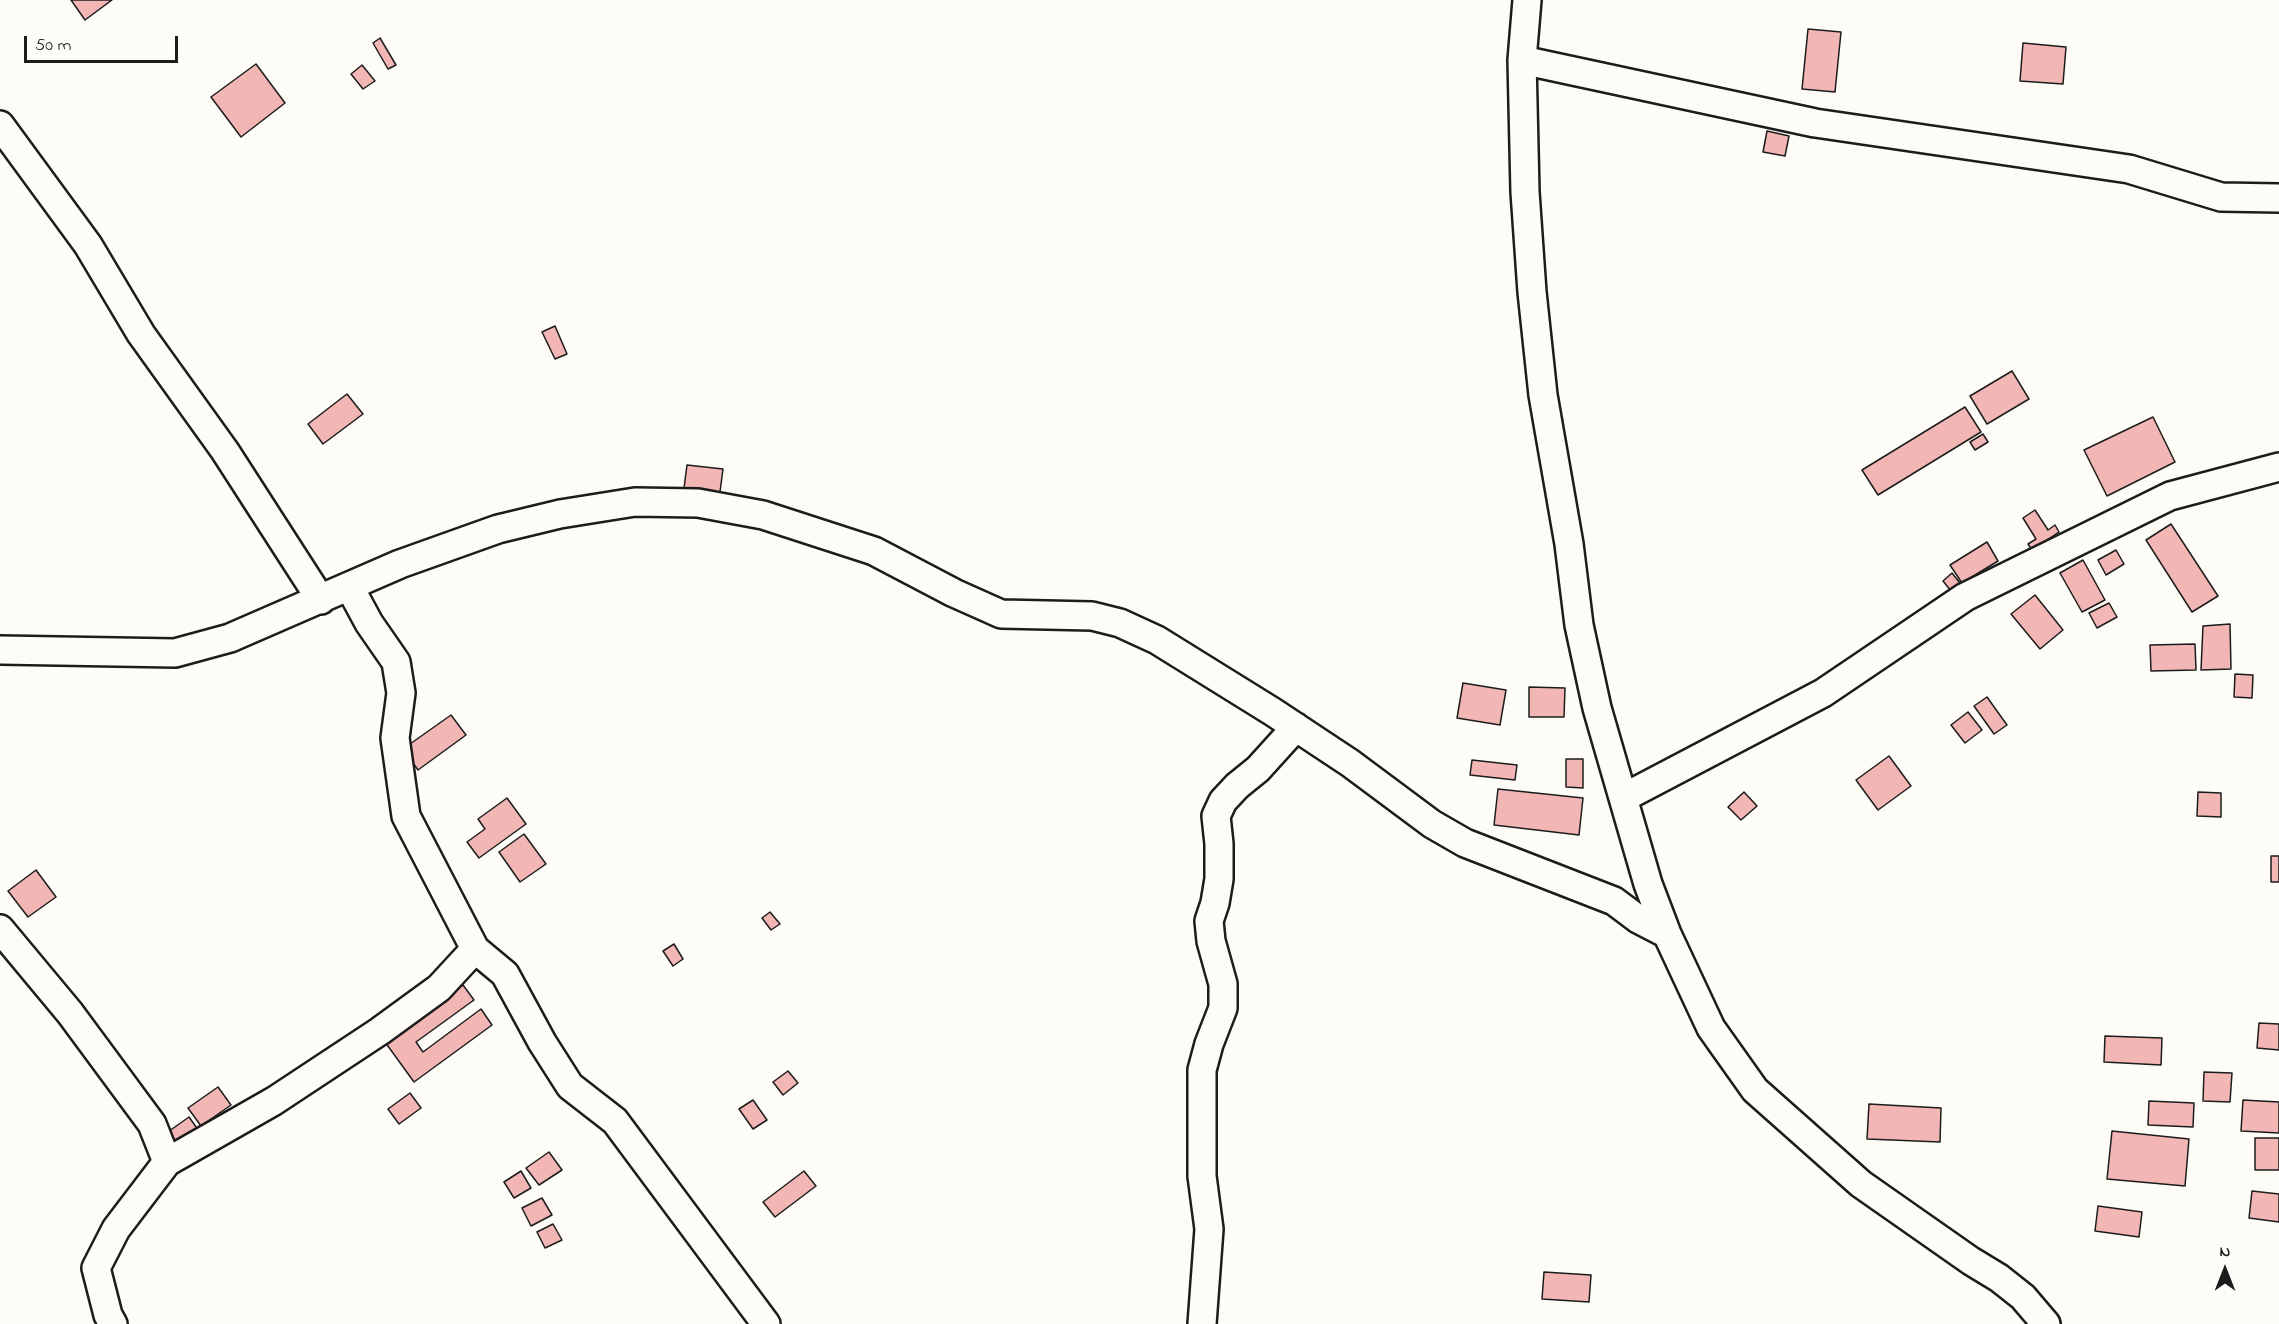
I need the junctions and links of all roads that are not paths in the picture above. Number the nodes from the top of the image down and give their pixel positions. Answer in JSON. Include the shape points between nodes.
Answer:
{"nodes":[{"id":1,"x":1527,"y":0,"type":"edge"},
{"id":2,"x":1522,"y":60,"type":"junction"},
{"id":3,"x":0,"y":125,"type":"edge"},
{"id":4,"x":2279,"y":198,"type":"edge"},
{"id":5,"x":2279,"y":467,"type":"edge"},
{"id":6,"x":350,"y":586,"type":"junction"},
{"id":7,"x":321,"y":600,"type":"junction"},
{"id":8,"x":0,"y":650,"type":"edge"},
{"id":9,"x":1296,"y":727,"type":"junction"},
{"id":10,"x":1623,"y":798,"type":"junction"},
{"id":11,"x":1648,"y":884,"type":"junction"},
{"id":12,"x":1614,"y":901,"type":"junction"},
{"id":13,"x":0,"y":929,"type":"edge"},
{"id":14,"x":1667,"y":933,"type":"junction"},
{"id":15,"x":475,"y":949,"type":"junction"},
{"id":16,"x":167,"y":1162,"type":"junction"},
{"id":17,"x":113,"y":1324,"type":"edge"},
{"id":18,"x":766,"y":1324,"type":"edge"},
{"id":19,"x":1202,"y":1324,"type":"edge"},
{"id":20,"x":2046,"y":1324,"type":"edge"}],
"edges":[{"from":1,"to":2,"type":"street"},
{"from":2,"to":4,"type":"street","via":[[1815,123],[2129,169],[2221,197]]},
{"from":2,"to":10,"type":"street","via":[[1525,192],[1544,396],[1579,625],[1597,708]]},
{"from":3,"to":7,"type":"street","via":[[88,245],[141,334],[225,451]]},
{"from":5,"to":10,"type":"street","via":[[2170,496],[1965,597],[1823,693]]},
{"from":6,"to":7,"type":"street"},
{"from":6,"to":9,"type":"street","via":[[498,529],[549,516],[635,502],[698,503],[764,514],[874,551],[1001,614],[1092,616],[1120,623],[1157,640]]},
{"from":6,"to":15,"type":"street","via":[[396,662],[401,693],[395,738],[406,816]]},
{"from":7,"to":8,"type":"street","via":[[230,638],[175,653]]},
{"from":9,"to":12,"type":"street","via":[[1432,824],[1465,843]]},
{"from":9,"to":19,"type":"street","via":[[1222,801],[1216,816],[1220,879],[1209,921],[1223,996],[1202,1070],[1202,1176],[1209,1229]]},
{"from":10,"to":11,"type":"street"},
{"from":11,"to":12,"type":"street"},
{"from":11,"to":14,"type":"street"},
{"from":12,"to":14,"type":"street"},
{"from":13,"to":16,"type":"street","via":[[70,1013],[152,1124]]},
{"from":14,"to":20,"type":"street","via":[[1711,1028],[1755,1090],[1861,1184],[1999,1278],[2023,1297]]},
{"from":15,"to":16,"type":"street","via":[[440,988],[380,1031],[274,1101]]},
{"from":15,"to":18,"type":"street","via":[[505,974],[570,1086],[615,1121]]},
{"from":16,"to":17,"type":"street","via":[[116,1229],[96,1268]]}]}
